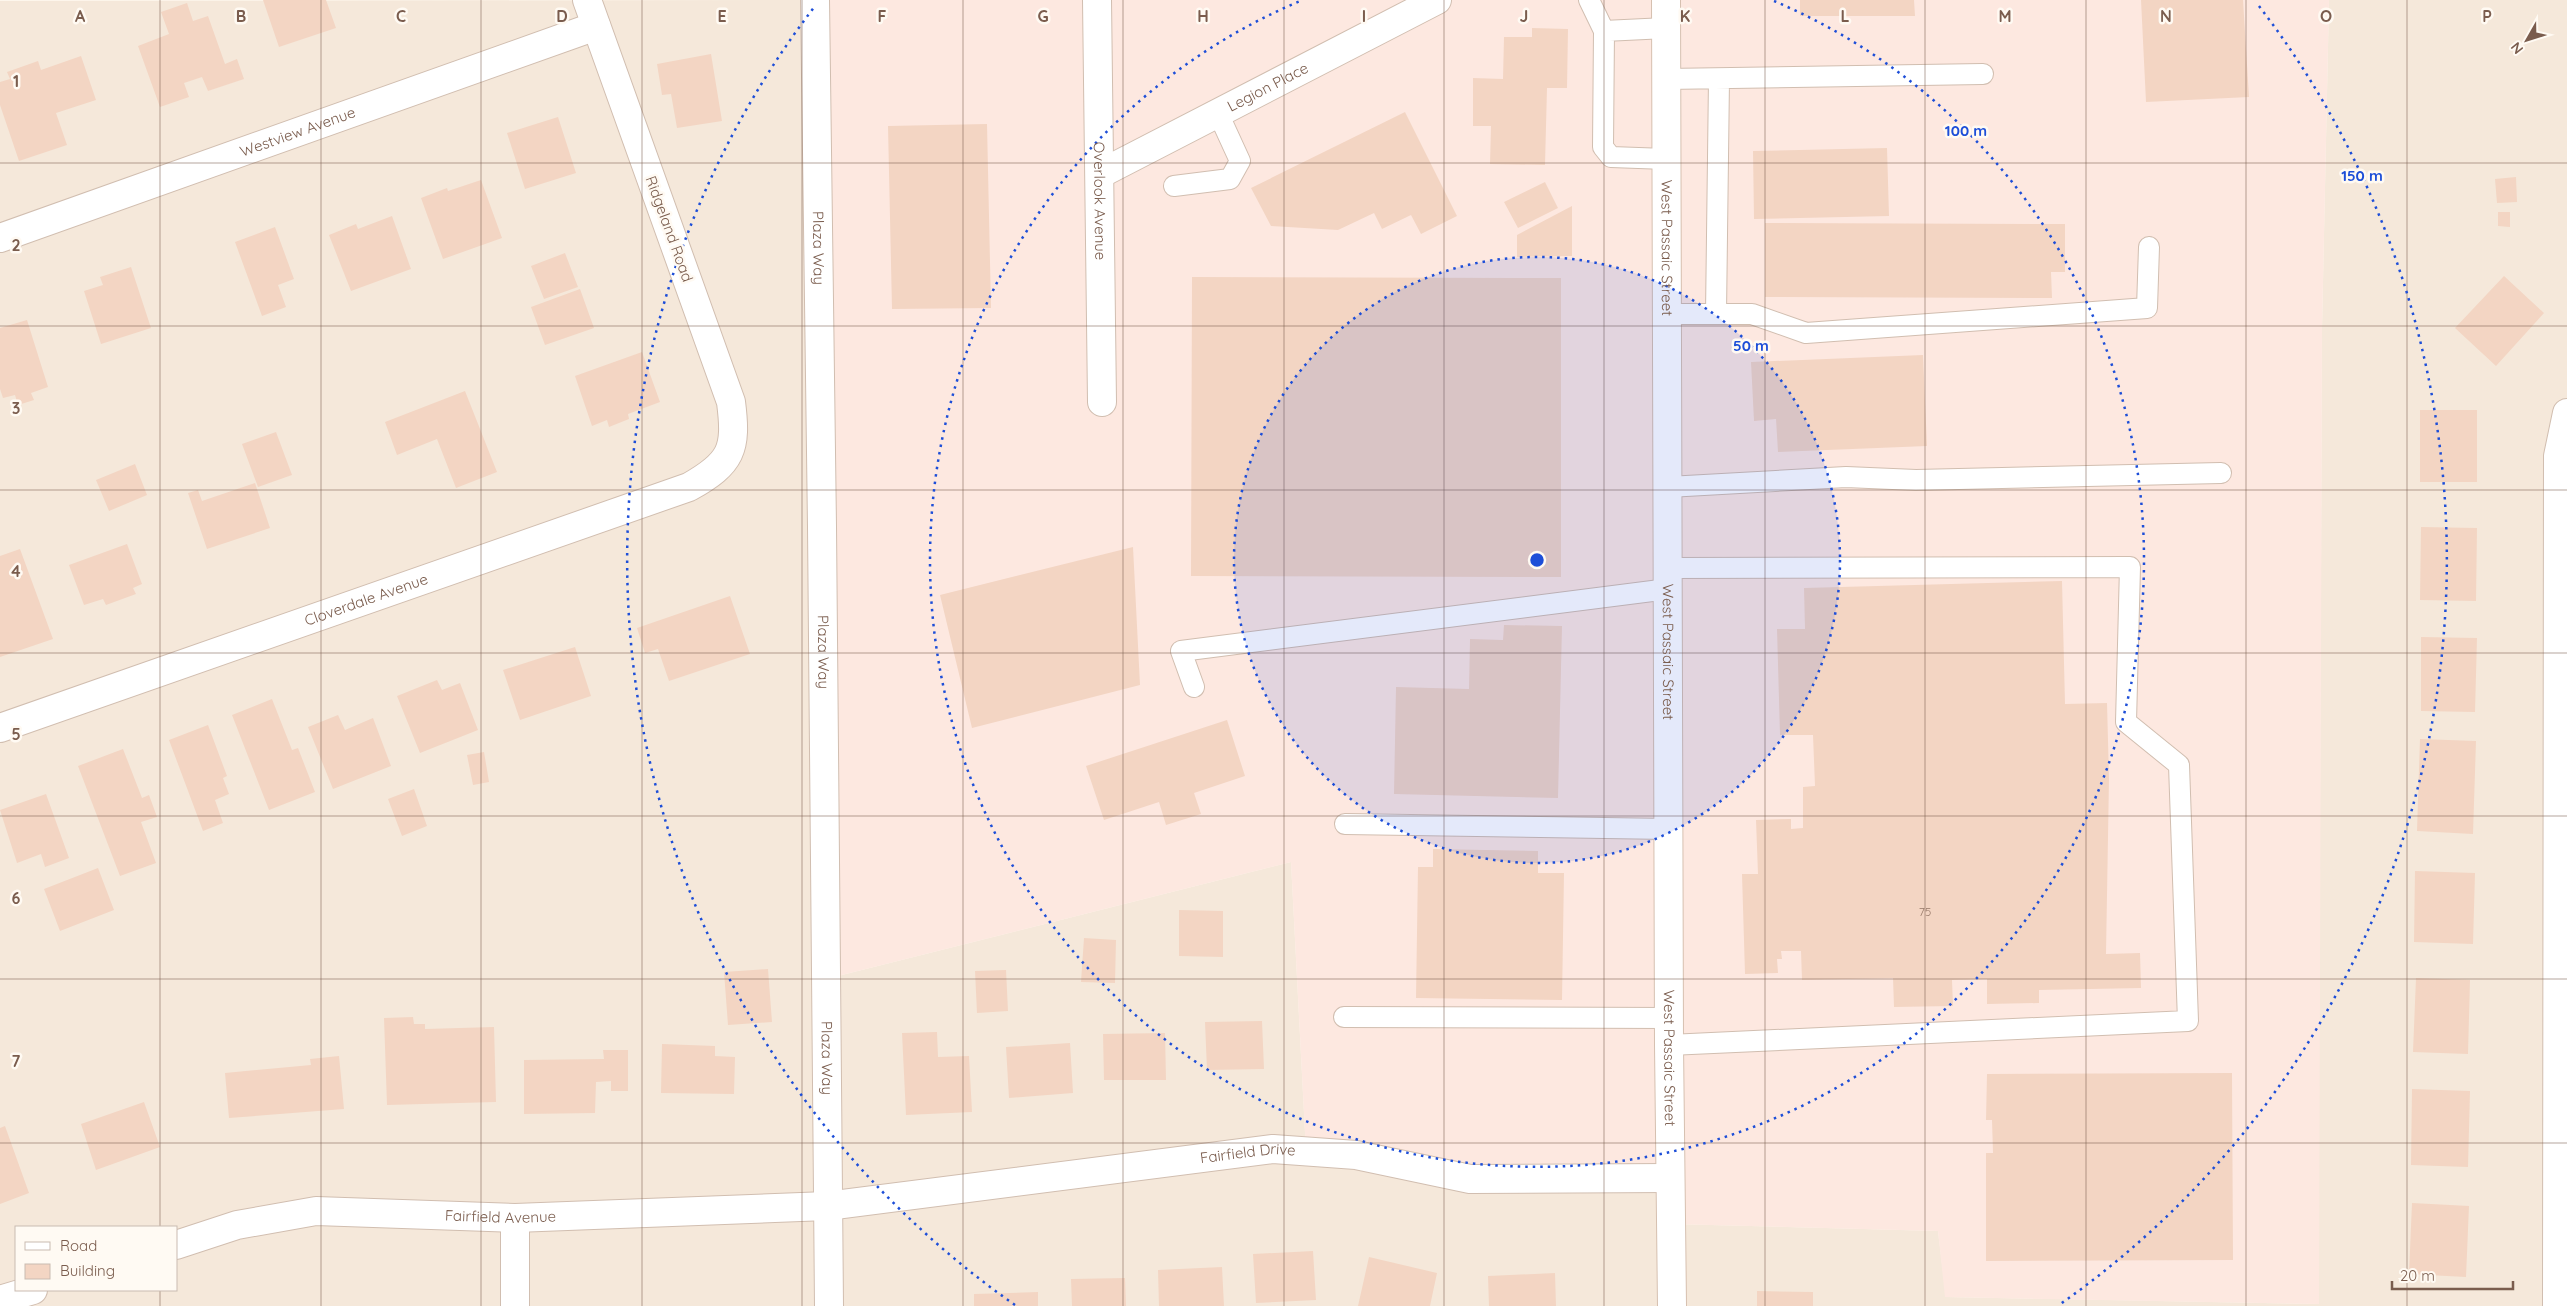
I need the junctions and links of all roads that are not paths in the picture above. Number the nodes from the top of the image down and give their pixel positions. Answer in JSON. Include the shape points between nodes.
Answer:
{"nodes":[{"id":1,"x":587,"y":0,"type":"edge"},
{"id":2,"x":815,"y":0,"type":"edge"},
{"id":3,"x":1097,"y":0,"type":"edge"},
{"id":4,"x":1436,"y":0,"type":"edge"},
{"id":5,"x":1589,"y":0,"type":"edge"},
{"id":6,"x":1666,"y":0,"type":"edge"},
{"id":7,"x":596,"y":26,"type":"junction"},
{"id":8,"x":1666,"y":28,"type":"junction"},
{"id":9,"x":1604,"y":31,"type":"junction"},
{"id":10,"x":1983,"y":74,"type":"dead end"},
{"id":11,"x":1666,"y":79,"type":"junction"},
{"id":12,"x":1719,"y":79,"type":"junction"},
{"id":13,"x":1218,"y":113,"type":"junction"},
{"id":14,"x":1666,"y":159,"type":"junction"},
{"id":15,"x":1100,"y":174,"type":"junction"},
{"id":16,"x":1174,"y":186,"type":"dead end"},
{"id":17,"x":0,"y":238,"type":"edge"},
{"id":18,"x":2149,"y":247,"type":"dead end"},
{"id":19,"x":1667,"y":314,"type":"junction"},
{"id":20,"x":1716,"y":314,"type":"junction"},
{"id":21,"x":1102,"y":402,"type":"dead end"},
{"id":22,"x":2567,"y":413,"type":"edge"},
{"id":23,"x":726,"y":460,"type":"joint"},
{"id":24,"x":2221,"y":473,"type":"dead end"},
{"id":25,"x":1668,"y":487,"type":"junction"},
{"id":26,"x":1668,"y":578,"type":"junction"},
{"id":27,"x":1194,"y":687,"type":"dead end"},
{"id":28,"x":0,"y":728,"type":"edge"},
{"id":29,"x":1345,"y":824,"type":"dead end"},
{"id":30,"x":1669,"y":829,"type":"junction"},
{"id":31,"x":1344,"y":1017,"type":"dead end"},
{"id":32,"x":1669,"y":1018,"type":"junction"},
{"id":33,"x":1669,"y":1045,"type":"junction"},
{"id":34,"x":1670,"y":1178,"type":"junction"},
{"id":35,"x":827,"y":1206,"type":"junction"},
{"id":36,"x":515,"y":1218,"type":"junction"},
{"id":37,"x":178,"y":1244,"type":"edge"},
{"id":38,"x":30,"y":1291,"type":"edge"},
{"id":39,"x":0,"y":1300,"type":"edge"},
{"id":40,"x":515,"y":1306,"type":"edge"},
{"id":41,"x":829,"y":1306,"type":"edge"},
{"id":42,"x":1672,"y":1306,"type":"edge"},
{"id":43,"x":2557,"y":1306,"type":"edge"}],
"edges":[{"from":1,"to":7,"type":"street","name":"Ridgeland Road"},
{"from":2,"to":35,"type":"street","name":"Plaza Way"},
{"from":3,"to":15,"type":"street","name":"Overlook Avenue"},
{"from":4,"to":13,"type":"street","name":"Legion Place"},
{"from":5,"to":9,"type":"lane"},
{"from":6,"to":8,"type":"street","name":"West Passaic Street"},
{"from":7,"to":17,"type":"street","name":"Westview Avenue"},
{"from":7,"to":23,"type":"street","name":"Ridgeland Road","via":[[731,402],[735,432]]},
{"from":8,"to":9,"type":"lane"},
{"from":8,"to":11,"type":"street","name":"West Passaic Street"},
{"from":9,"to":14,"type":"lane","via":[[1603,148],[1611,157]]},
{"from":10,"to":12,"type":"lane"},
{"from":11,"to":12,"type":"lane"},
{"from":11,"to":14,"type":"street","name":"West Passaic Street"},
{"from":12,"to":20,"type":"lane"},
{"from":13,"to":15,"type":"street","name":"Legion Place"},
{"from":13,"to":16,"type":"lane","via":[[1240,161],[1230,179]]},
{"from":14,"to":19,"type":"street","name":"West Passaic Street"},
{"from":15,"to":21,"type":"street","name":"Overlook Avenue"},
{"from":18,"to":20,"type":"lane","via":[[2147,308],[1806,333],[1752,314]]},
{"from":19,"to":20,"type":"lane"},
{"from":19,"to":25,"type":"street","name":"West Passaic Street"},
{"from":22,"to":43,"type":"street","via":[[2558,456]]},
{"from":23,"to":28,"type":"street","name":"Cloverdale Avenue","via":[[710,475],[689,487]]},
{"from":24,"to":25,"type":"lane","via":[[1916,480],[1846,477]]},
{"from":25,"to":26,"type":"street","name":"West Passaic Street"},
{"from":26,"to":27,"type":"lane","via":[[1182,651]]},
{"from":26,"to":30,"type":"street","name":"West Passaic Street"},
{"from":26,"to":33,"type":"lane","via":[[2130,568],[2126,722],[2179,765],[2188,1021]]},
{"from":29,"to":30,"type":"lane"},
{"from":30,"to":32,"type":"street","name":"West Passaic Street"},
{"from":31,"to":32,"type":"lane"},
{"from":32,"to":33,"type":"street","name":"West Passaic Street"},
{"from":33,"to":34,"type":"street","name":"West Passaic Street"},
{"from":34,"to":35,"type":"street","name":"Fairfield Drive","via":[[1470,1179],[1356,1155],[1273,1150]]},
{"from":34,"to":42,"type":"street","name":"West Passaic Street"},
{"from":35,"to":36,"type":"street","name":"Fairfield Avenue"},
{"from":35,"to":41,"type":"street","name":"Plaza Way"},
{"from":36,"to":37,"type":"street","name":"Fairfield Avenue","via":[[316,1211],[237,1226]]},
{"from":36,"to":40,"type":"street"},
{"from":38,"to":39,"type":"street"}]}
